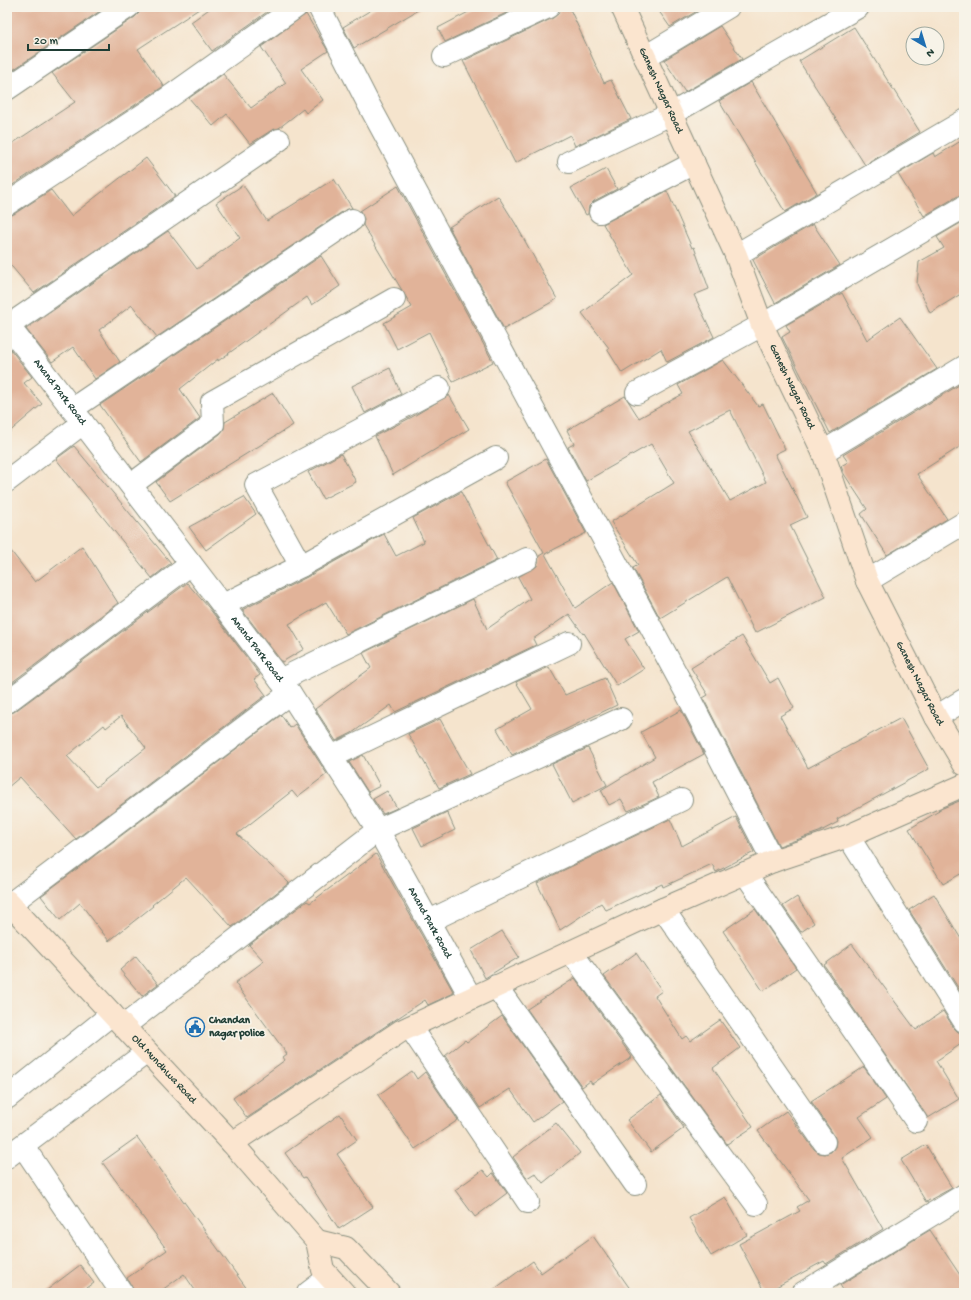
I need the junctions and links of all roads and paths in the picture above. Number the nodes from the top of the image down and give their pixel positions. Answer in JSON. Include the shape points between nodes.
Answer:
{"nodes":[{"id":1,"x":128,"y":7,"type":"edge"},
{"id":2,"x":296,"y":7,"type":"edge"},
{"id":3,"x":319,"y":7,"type":"edge"},
{"id":4,"x":548,"y":7,"type":"edge"},
{"id":5,"x":622,"y":7,"type":"edge"},
{"id":6,"x":728,"y":7,"type":"edge"},
{"id":7,"x":858,"y":7,"type":"edge"},
{"id":8,"x":444,"y":56,"type":"dead end"},
{"id":9,"x":645,"y":57,"type":"junction"},
{"id":10,"x":7,"y":89,"type":"edge"},
{"id":11,"x":671,"y":114,"type":"junction"},
{"id":12,"x":964,"y":121,"type":"edge"},
{"id":13,"x":279,"y":140,"type":"dead end"},
{"id":14,"x":568,"y":162,"type":"dead end"},
{"id":15,"x":694,"y":163,"type":"junction"},
{"id":16,"x":7,"y":204,"type":"edge"},
{"id":17,"x":964,"y":207,"type":"edge"},
{"id":18,"x":600,"y":212,"type":"dead end"},
{"id":19,"x":352,"y":220,"type":"dead end"},
{"id":20,"x":736,"y":255,"type":"junction"},
{"id":21,"x":394,"y":299,"type":"dead end"},
{"id":22,"x":8,"y":325,"type":"edge"},
{"id":23,"x":762,"y":325,"type":"junction"},
{"id":24,"x":964,"y":367,"type":"edge"},
{"id":25,"x":439,"y":388,"type":"dead end"},
{"id":26,"x":637,"y":393,"type":"dead end"},
{"id":27,"x":78,"y":416,"type":"junction"},
{"id":28,"x":823,"y":452,"type":"junction"},
{"id":29,"x":496,"y":458,"type":"dead end"},
{"id":30,"x":7,"y":481,"type":"edge"},
{"id":31,"x":131,"y":485,"type":"junction"},
{"id":32,"x":964,"y":523,"type":"edge"},
{"id":33,"x":527,"y":559,"type":"dead end"},
{"id":34,"x":191,"y":564,"type":"junction"},
{"id":35,"x":300,"y":566,"type":"junction"},
{"id":36,"x":867,"y":581,"type":"junction"},
{"id":37,"x":223,"y":605,"type":"junction"},
{"id":38,"x":569,"y":643,"type":"dead end"},
{"id":39,"x":285,"y":687,"type":"junction"},
{"id":40,"x":964,"y":700,"type":"edge"},
{"id":41,"x":7,"y":702,"type":"edge"},
{"id":42,"x":936,"y":717,"type":"junction"},
{"id":43,"x":622,"y":719,"type":"dead end"},
{"id":44,"x":331,"y":757,"type":"junction"},
{"id":45,"x":964,"y":764,"type":"edge"},
{"id":46,"x":964,"y":785,"type":"edge"},
{"id":47,"x":681,"y":800,"type":"dead end"},
{"id":48,"x":378,"y":830,"type":"junction"},
{"id":49,"x":848,"y":836,"type":"junction"},
{"id":50,"x":773,"y":861,"type":"junction"},
{"id":51,"x":745,"y":873,"type":"junction"},
{"id":52,"x":8,"y":902,"type":"edge"},
{"id":53,"x":663,"y":908,"type":"junction"},
{"id":54,"x":429,"y":921,"type":"junction"},
{"id":55,"x":572,"y":952,"type":"junction"},
{"id":56,"x":496,"y":986,"type":"junction"},
{"id":57,"x":471,"y":998,"type":"junction"},
{"id":58,"x":118,"y":1020,"type":"junction"},
{"id":59,"x":964,"y":1021,"type":"edge"},
{"id":60,"x":410,"y":1027,"type":"junction"},
{"id":61,"x":147,"y":1052,"type":"junction"},
{"id":62,"x":7,"y":1098,"type":"edge"},
{"id":63,"x":916,"y":1121,"type":"dead end"},
{"id":64,"x":824,"y":1142,"type":"dead end"},
{"id":65,"x":232,"y":1143,"type":"junction"},
{"id":66,"x":15,"y":1152,"type":"edge"},
{"id":67,"x":635,"y":1184,"type":"dead end"},
{"id":68,"x":964,"y":1195,"type":"edge"},
{"id":69,"x":528,"y":1202,"type":"dead end"},
{"id":70,"x":756,"y":1204,"type":"dead end"},
{"id":71,"x":317,"y":1241,"type":"junction"},
{"id":72,"x":329,"y":1277,"type":"junction"},
{"id":73,"x":122,"y":1293,"type":"edge"},
{"id":74,"x":308,"y":1293,"type":"edge"},
{"id":75,"x":344,"y":1293,"type":"edge"},
{"id":76,"x":388,"y":1293,"type":"edge"},
{"id":77,"x":802,"y":1293,"type":"edge"}],
"edges":[{"from":1,"to":10,"type":"street"},
{"from":2,"to":16,"type":"street","via":[[155,107]]},
{"from":3,"to":50,"type":"street","via":[[368,103],[686,692]]},
{"from":4,"to":8,"type":"street"},
{"from":5,"to":9,"type":"street","name":"Ganesh Nagar Road"},
{"from":6,"to":9,"type":"street"},
{"from":7,"to":11,"type":"street"},
{"from":9,"to":11,"type":"street","name":"Ganesh Nagar Road"},
{"from":11,"to":14,"type":"street"},
{"from":11,"to":15,"type":"street","name":"Ganesh Nagar Road"},
{"from":12,"to":20,"type":"street"},
{"from":13,"to":22,"type":"street"},
{"from":15,"to":18,"type":"street"},
{"from":15,"to":20,"type":"street","name":"Ganesh Nagar Road"},
{"from":17,"to":23,"type":"street"},
{"from":19,"to":27,"type":"street"},
{"from":20,"to":23,"type":"street","name":"Ganesh Nagar Road"},
{"from":21,"to":31,"type":"street","via":[[212,402],[213,424]]},
{"from":22,"to":27,"type":"street","name":"Anand Park Road"},
{"from":23,"to":26,"type":"street"},
{"from":23,"to":28,"type":"street","name":"Ganesh Nagar Road"},
{"from":24,"to":28,"type":"street"},
{"from":25,"to":35,"type":"street","via":[[256,485]]},
{"from":27,"to":30,"type":"street"},
{"from":27,"to":31,"type":"street","name":"Anand Park Road"},
{"from":28,"to":36,"type":"street","name":"Ganesh Nagar Road"},
{"from":29,"to":35,"type":"street"},
{"from":31,"to":34,"type":"street","name":"Anand Park Road"},
{"from":32,"to":36,"type":"street"},
{"from":33,"to":39,"type":"street"},
{"from":34,"to":37,"type":"street","name":"Anand Park Road"},
{"from":34,"to":41,"type":"street"},
{"from":35,"to":37,"type":"street"},
{"from":36,"to":42,"type":"street","name":"Ganesh Nagar Road"},
{"from":37,"to":39,"type":"street","name":"Anand Park Road"},
{"from":38,"to":44,"type":"street"},
{"from":39,"to":44,"type":"street","name":"Anand Park Road"},
{"from":39,"to":52,"type":"street"},
{"from":40,"to":42,"type":"street"},
{"from":42,"to":45,"type":"street","name":"Ganesh Nagar Road"},
{"from":43,"to":48,"type":"street"},
{"from":44,"to":48,"type":"street","name":"Anand Park Road"},
{"from":46,"to":49,"type":"street"},
{"from":47,"to":54,"type":"street"},
{"from":48,"to":54,"type":"street","name":"Anand Park Road"},
{"from":48,"to":58,"type":"street"},
{"from":49,"to":50,"type":"street"},
{"from":49,"to":59,"type":"street"},
{"from":50,"to":51,"type":"street"},
{"from":51,"to":53,"type":"street"},
{"from":51,"to":63,"type":"street"},
{"from":52,"to":58,"type":"street","name":"Old Mundhwa Road"},
{"from":53,"to":55,"type":"street"},
{"from":53,"to":64,"type":"street"},
{"from":54,"to":57,"type":"street","name":"Anand Park Road"},
{"from":55,"to":56,"type":"street"},
{"from":55,"to":70,"type":"street"},
{"from":56,"to":57,"type":"street"},
{"from":56,"to":67,"type":"street"},
{"from":57,"to":60,"type":"street"},
{"from":58,"to":61,"type":"street","name":"Old Mundhwa Road"},
{"from":58,"to":62,"type":"street"},
{"from":60,"to":65,"type":"street","via":[[401,1030]]},
{"from":60,"to":69,"type":"street"},
{"from":61,"to":65,"type":"street","name":"Old Mundhwa Road"},
{"from":61,"to":66,"type":"street"},
{"from":65,"to":71,"type":"street","name":"Old Mundhwa Road"},
{"from":66,"to":73,"type":"street"},
{"from":68,"to":77,"type":"street"},
{"from":71,"to":72,"type":"street","name":"Old Mundhwa Road","via":[[323,1270]]},
{"from":71,"to":76,"type":"street","via":[[346,1248]]},
{"from":72,"to":74,"type":"street"},
{"from":72,"to":75,"type":"street","name":"Old Mundhwa Road"}]}
